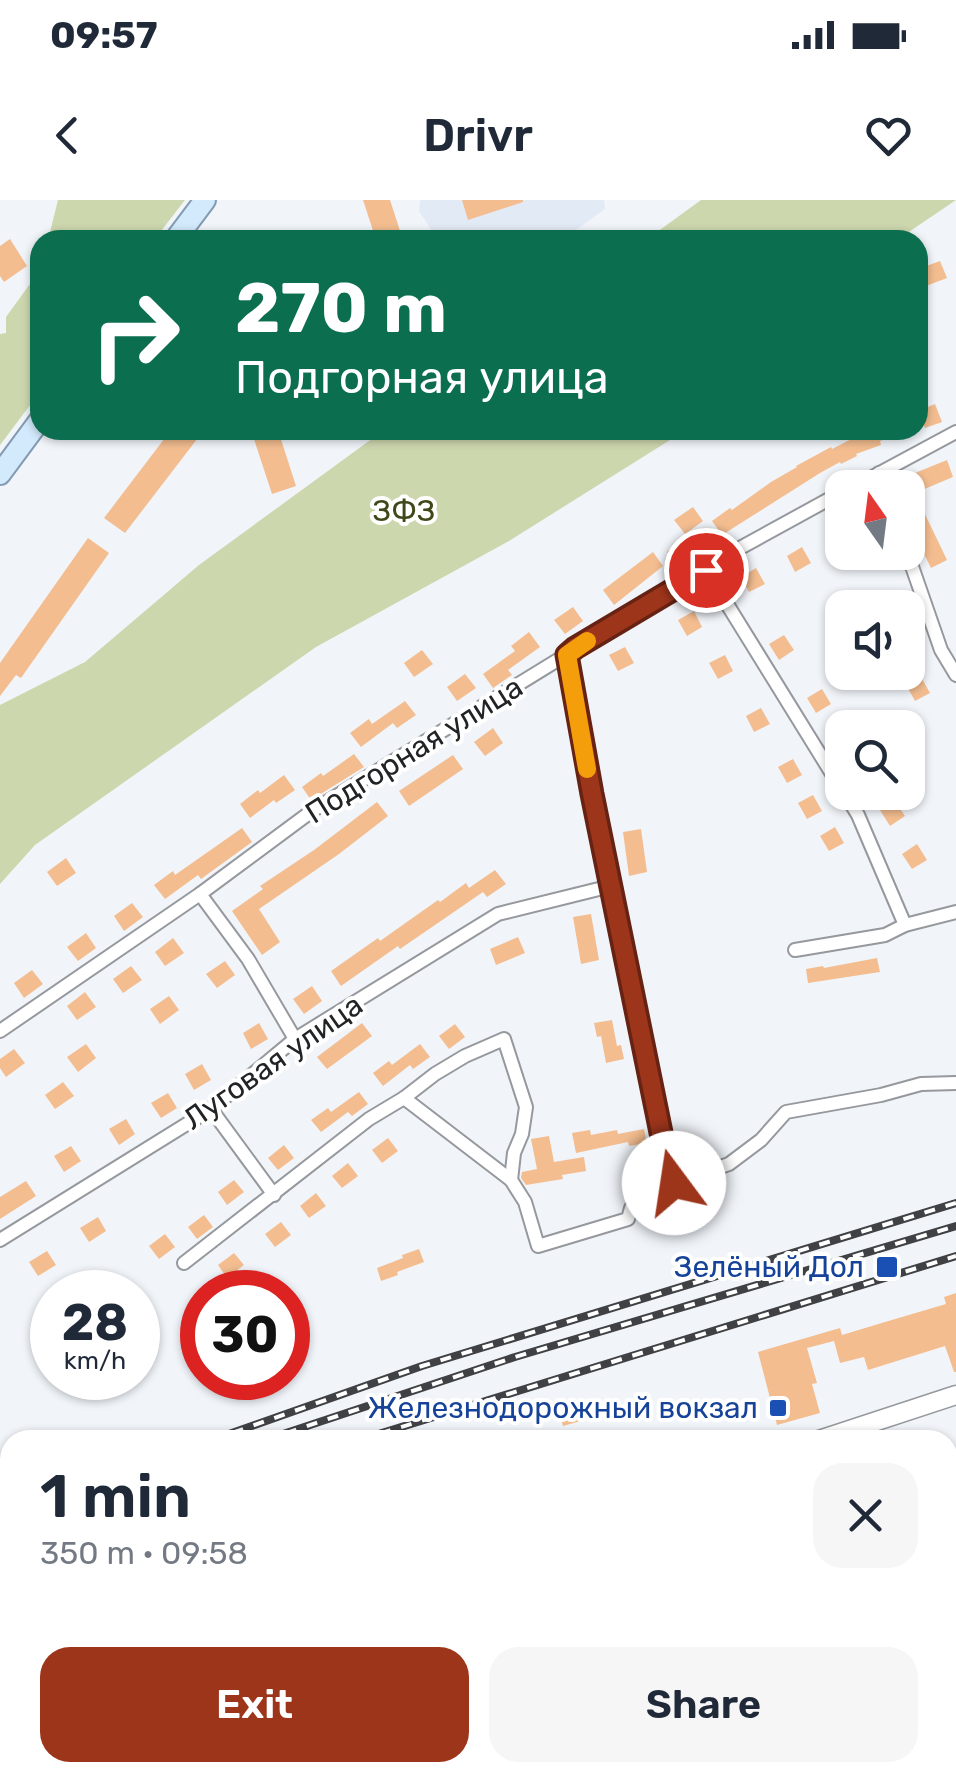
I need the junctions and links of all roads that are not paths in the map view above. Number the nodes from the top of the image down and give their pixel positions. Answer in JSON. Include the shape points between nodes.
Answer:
{"nodes":[{"id":1,"x":205,"y":200,"type":"edge"},
{"id":2,"x":182,"y":230,"type":"edge"},
{"id":3,"x":956,"y":432,"type":"edge"},
{"id":4,"x":30,"y":434,"type":"edge"},
{"id":5,"x":885,"y":470,"type":"edge"},
{"id":6,"x":0,"y":474,"type":"edge"},
{"id":7,"x":825,"y":501,"type":"edge"},
{"id":8,"x":706,"y":570,"type":"junction"},
{"id":9,"x":913,"y":570,"type":"edge"},
{"id":10,"x":567,"y":655,"type":"junction"},
{"id":11,"x":956,"y":675,"type":"edge"},
{"id":12,"x":825,"y":762,"type":"edge"},
{"id":13,"x":855,"y":810,"type":"edge"},
{"id":14,"x":611,"y":886,"type":"junction"},
{"id":15,"x":200,"y":894,"type":"junction"},
{"id":16,"x":956,"y":912,"type":"edge"},
{"id":17,"x":905,"y":924,"type":"junction"},
{"id":18,"x":795,"y":950,"type":"dead end"},
{"id":19,"x":0,"y":1031,"type":"edge"},
{"id":20,"x":295,"y":1038,"type":"junction"},
{"id":21,"x":956,"y":1083,"type":"edge"},
{"id":22,"x":404,"y":1098,"type":"junction"},
{"id":23,"x":210,"y":1109,"type":"junction"},
{"id":24,"x":511,"y":1180,"type":"junction"},
{"id":25,"x":674,"y":1183,"type":"junction"},
{"id":26,"x":274,"y":1195,"type":"junction"},
{"id":27,"x":0,"y":1240,"type":"edge"},
{"id":28,"x":184,"y":1263,"type":"dead end"},
{"id":29,"x":956,"y":1395,"type":"edge"},
{"id":30,"x":850,"y":1430,"type":"edge"}],
"edges":[{"from":1,"to":2,"type":"main road"},
{"from":3,"to":5,"type":"street"},
{"from":4,"to":6,"type":"main road"},
{"from":7,"to":8,"type":"street","name":"Подгорная улица"},
{"from":8,"to":10,"type":"street","name":"Подгорная улица"},
{"from":8,"to":12,"type":"street"},
{"from":9,"to":11,"type":"street"},
{"from":10,"to":14,"type":"street"},
{"from":10,"to":15,"type":"street","name":"Подгорная улица","via":[[312,811]]},
{"from":13,"to":17,"type":"street"},
{"from":14,"to":20,"type":"street","name":"Луговая улица","via":[[498,914]]},
{"from":14,"to":25,"type":"street"},
{"from":15,"to":19,"type":"street","name":"Подгорная улица"},
{"from":15,"to":20,"type":"street"},
{"from":16,"to":17,"type":"street"},
{"from":17,"to":18,"type":"street","via":[[885,935]]},
{"from":20,"to":23,"type":"street","name":"Луговая улица"},
{"from":21,"to":25,"type":"street","via":[[786,1112],[729,1164]]},
{"from":22,"to":24,"type":"street"},
{"from":22,"to":24,"type":"street","via":[[465,1056],[504,1040],[526,1106]]},
{"from":22,"to":26,"type":"street"},
{"from":23,"to":26,"type":"street"},
{"from":23,"to":27,"type":"street","name":"Луговая улица"},
{"from":24,"to":25,"type":"street","via":[[526,1202],[538,1246],[628,1219],[631,1208]]},
{"from":26,"to":28,"type":"street"},
{"from":29,"to":30,"type":"street"}]}
